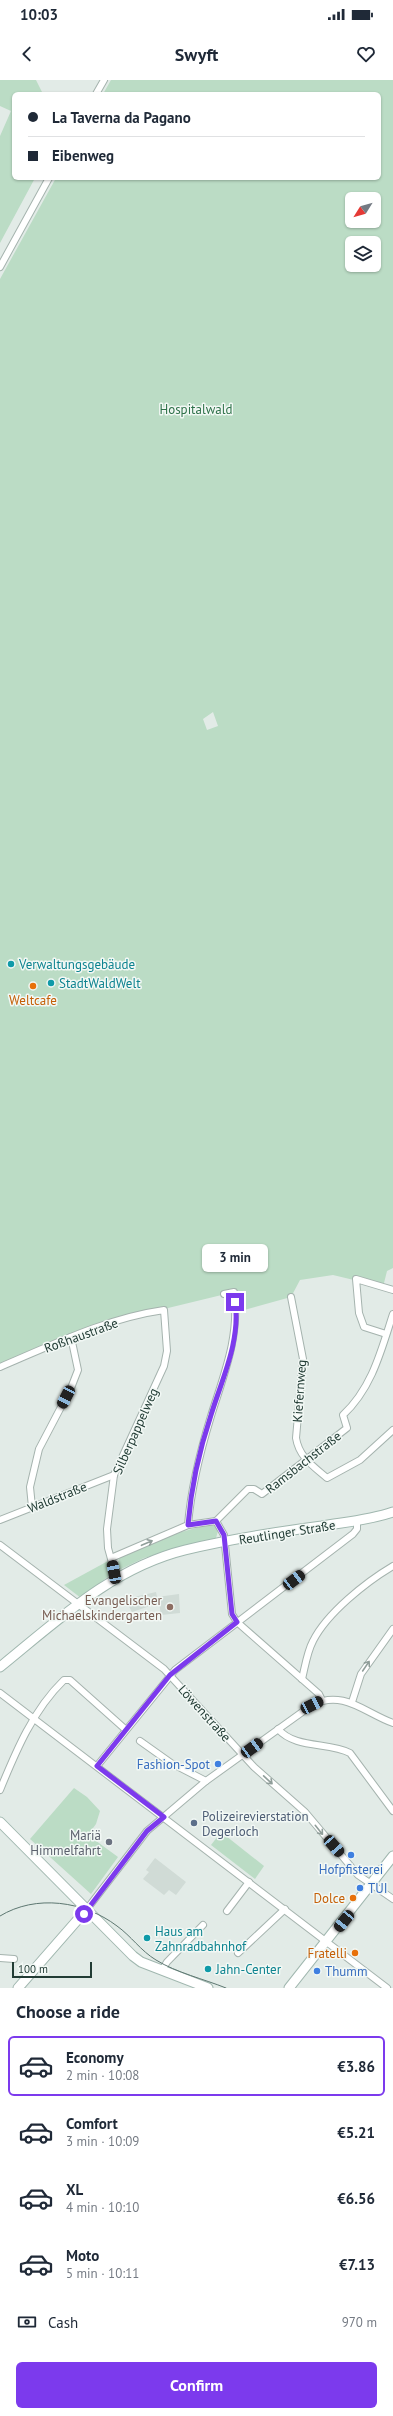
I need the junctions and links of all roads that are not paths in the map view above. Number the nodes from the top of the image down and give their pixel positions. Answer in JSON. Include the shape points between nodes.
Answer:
{"nodes":[{"id":1,"x":104,"y":80,"type":"edge"},
{"id":2,"x":97,"y":92,"type":"edge"},
{"id":3,"x":48,"y":180,"type":"edge"},
{"id":4,"x":0,"y":267,"type":"edge"},
{"id":5,"x":393,"y":1290,"type":"edge"},
{"id":6,"x":224,"y":1294,"type":"dead end"},
{"id":7,"x":291,"y":1297,"type":"dead end"},
{"id":8,"x":164,"y":1310,"type":"joint"},
{"id":9,"x":393,"y":1314,"type":"edge"},
{"id":10,"x":386,"y":1334,"type":"junction"},
{"id":11,"x":71,"y":1336,"type":"junction"},
{"id":12,"x":0,"y":1367,"type":"edge"},
{"id":13,"x":393,"y":1430,"type":"edge"},
{"id":14,"x":306,"y":1460,"type":"junction"},
{"id":15,"x":114,"y":1475,"type":"junction"},
{"id":16,"x":32,"y":1507,"type":"junction"},
{"id":17,"x":393,"y":1512,"type":"edge"},
{"id":18,"x":0,"y":1520,"type":"edge"},
{"id":19,"x":216,"y":1521,"type":"junction"},
{"id":20,"x":357,"y":1521,"type":"junction"},
{"id":21,"x":188,"y":1525,"type":"junction"},
{"id":22,"x":225,"y":1541,"type":"junction"},
{"id":23,"x":0,"y":1545,"type":"edge"},
{"id":24,"x":111,"y":1558,"type":"junction"},
{"id":25,"x":393,"y":1566,"type":"edge"},
{"id":26,"x":116,"y":1577,"type":"junction"},
{"id":27,"x":78,"y":1604,"type":"junction"},
{"id":28,"x":237,"y":1622,"type":"junction"},
{"id":29,"x":393,"y":1629,"type":"edge"},
{"id":30,"x":0,"y":1667,"type":"edge"},
{"id":31,"x":170,"y":1675,"type":"junction"},
{"id":32,"x":302,"y":1679,"type":"junction"},
{"id":33,"x":0,"y":1692,"type":"edge"},
{"id":34,"x":322,"y":1700,"type":"junction"},
{"id":35,"x":352,"y":1702,"type":"junction"},
{"id":36,"x":34,"y":1718,"type":"junction"},
{"id":37,"x":393,"y":1723,"type":"edge"},
{"id":38,"x":125,"y":1729,"type":"junction"},
{"id":39,"x":278,"y":1729,"type":"junction"},
{"id":40,"x":140,"y":1741,"type":"dead end"},
{"id":41,"x":242,"y":1754,"type":"junction"},
{"id":42,"x":97,"y":1766,"type":"junction"},
{"id":43,"x":206,"y":1781,"type":"junction"},
{"id":44,"x":0,"y":1790,"type":"edge"},
{"id":45,"x":393,"y":1812,"type":"edge"},
{"id":46,"x":164,"y":1817,"type":"junction"},
{"id":47,"x":0,"y":1822,"type":"edge"},
{"id":48,"x":393,"y":1856,"type":"edge"},
{"id":49,"x":249,"y":1882,"type":"junction"},
{"id":50,"x":371,"y":1885,"type":"junction"},
{"id":51,"x":393,"y":1899,"type":"edge"},
{"id":52,"x":87,"y":1909,"type":"junction"},
{"id":53,"x":285,"y":1909,"type":"junction"},
{"id":54,"x":227,"y":1911,"type":"dead end"},
{"id":55,"x":203,"y":1925,"type":"dead end"},
{"id":56,"x":327,"y":1941,"type":"junction"},
{"id":57,"x":238,"y":1953,"type":"dead end"},
{"id":58,"x":0,"y":1958,"type":"edge"},
{"id":59,"x":14,"y":1959,"type":"dead end"},
{"id":60,"x":162,"y":1970,"type":"junction"},
{"id":61,"x":18,"y":1988,"type":"edge"},
{"id":62,"x":208,"y":1988,"type":"edge"},
{"id":63,"x":288,"y":1988,"type":"edge"},
{"id":64,"x":387,"y":1988,"type":"edge"}],
"edges":[{"from":1,"to":2,"type":"street"},
{"from":3,"to":4,"type":"street"},
{"from":5,"to":10,"type":"street","via":[[356,1279],[359,1313],[364,1327]]},
{"from":6,"to":21,"type":"street","via":[[234,1292],[237,1312],[232,1348],[198,1461]]},
{"from":7,"to":14,"type":"street","name":"Kiefernweg","via":[[303,1358],[296,1438],[298,1449]]},
{"from":8,"to":11,"type":"street","name":"Roßhaustraße","via":[[131,1317]]},
{"from":8,"to":15,"type":"street","name":"Silberpappelweg","via":[[167,1351],[164,1366]]},
{"from":9,"to":10,"type":"street","name":"Ramsbachstraße"},
{"from":10,"to":14,"type":"street","name":"Ramsbachstraße","via":[[378,1361],[366,1387],[343,1415],[347,1428]]},
{"from":11,"to":12,"type":"street","name":"Roßhaustraße"},
{"from":11,"to":16,"type":"street","via":[[78,1370],[68,1394],[38,1448],[30,1487]]},
{"from":13,"to":14,"type":"street","via":[[360,1460],[327,1478]]},
{"from":14,"to":19,"type":"street","name":"Ramsbachstraße","via":[[262,1494],[254,1489],[248,1489]]},
{"from":15,"to":16,"type":"street","name":"Waldstraße"},
{"from":15,"to":24,"type":"street","name":"Silberpappelweg","via":[[107,1529]]},
{"from":16,"to":18,"type":"street","name":"Waldstraße"},
{"from":17,"to":20,"type":"street","name":"Reutlinger Straße"},
{"from":19,"to":21,"type":"street"},
{"from":19,"to":22,"type":"street","via":[[224,1533]]},
{"from":20,"to":22,"type":"street","name":"Reutlinger Straße"},
{"from":20,"to":28,"type":"street","via":[[357,1529],[353,1534]]},
{"from":24,"to":21,"type":"street","one_way":true},
{"from":22,"to":26,"type":"street","name":"Reutlinger Straße","via":[[174,1553]]},
{"from":22,"to":28,"type":"street","via":[[232,1614]]},
{"from":23,"to":27,"type":"street","name":"Löwenstraße"},
{"from":24,"to":26,"type":"street","name":"Silberpappelweg"},
{"from":25,"to":32,"type":"street","via":[[353,1596],[323,1624],[312,1642]]},
{"from":26,"to":27,"type":"street","name":"Reutlinger Straße"},
{"from":27,"to":30,"type":"street","name":"Reutlinger Straße"},
{"from":27,"to":31,"type":"street","name":"Löwenstraße"},
{"from":28,"to":31,"type":"street"},
{"from":28,"to":32,"type":"street"},
{"from":35,"to":29,"type":"street","one_way":true,"via":[[361,1674]]},
{"from":31,"to":38,"type":"street"},
{"from":31,"to":41,"type":"street","name":"Löwenstraße"},
{"from":32,"to":34,"type":"street"},
{"from":33,"to":36,"type":"street"},
{"from":34,"to":35,"type":"street","via":[[335,1698]]},
{"from":34,"to":39,"type":"street"},
{"from":35,"to":37,"type":"street"},
{"from":36,"to":38,"type":"street","via":[[64,1680],[70,1680]]},
{"from":36,"to":42,"type":"street"},
{"from":36,"to":44,"type":"street"},
{"from":38,"to":42,"type":"street"},
{"from":39,"to":41,"type":"street"},
{"from":39,"to":45,"type":"street","via":[[281,1733],[304,1742],[340,1748],[350,1753]]},
{"from":40,"to":43,"type":"street","via":[[171,1763]]},
{"from":41,"to":43,"type":"street"},
{"from":41,"to":50,"type":"street","name":"Löwenstraße","one_way":true,"via":[[305,1812],[358,1875]]},
{"from":42,"to":46,"type":"street"},
{"from":43,"to":46,"type":"street"},
{"from":46,"to":49,"type":"street"},
{"from":46,"to":52,"type":"street","via":[[147,1831]]},
{"from":47,"to":52,"type":"street"},
{"from":48,"to":50,"type":"street"},
{"from":49,"to":53,"type":"street"},
{"from":49,"to":54,"type":"street"},
{"from":50,"to":51,"type":"street","name":"Löwenstraße"},
{"from":50,"to":56,"type":"street"},
{"from":52,"to":60,"type":"street","via":[[133,1956]]},
{"from":52,"to":61,"type":"street"},
{"from":53,"to":56,"type":"street"},
{"from":53,"to":57,"type":"street"},
{"from":55,"to":60,"type":"street"},
{"from":56,"to":63,"type":"street"},
{"from":56,"to":64,"type":"street"},
{"from":58,"to":59,"type":"street"},
{"from":60,"to":62,"type":"street"}]}
